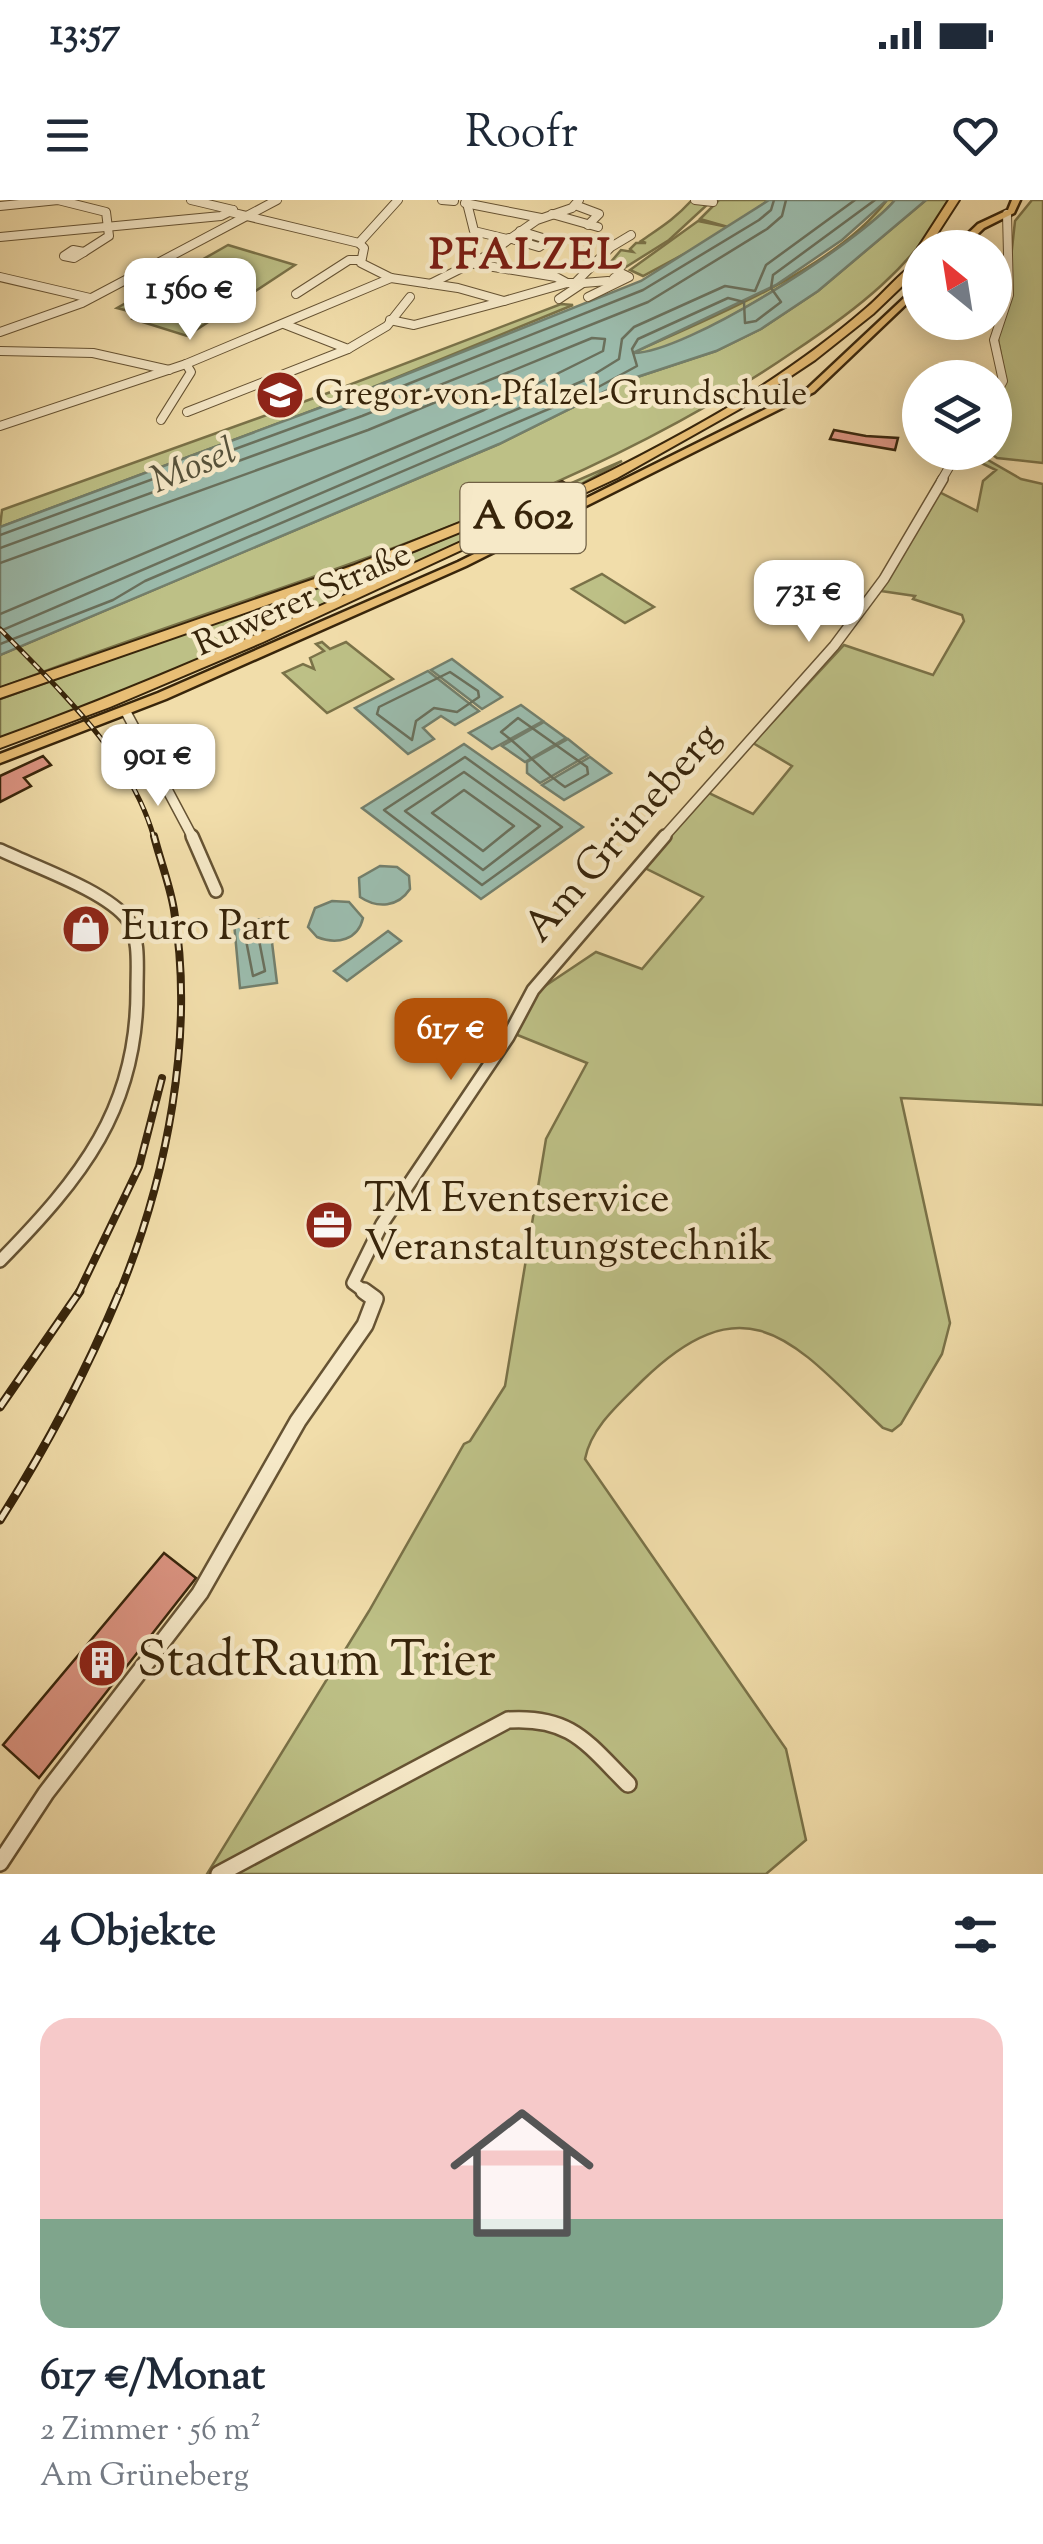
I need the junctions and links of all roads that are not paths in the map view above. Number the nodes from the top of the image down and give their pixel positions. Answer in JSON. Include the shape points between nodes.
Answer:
{"nodes":[{"id":1,"x":58,"y":200,"type":"edge"},
{"id":2,"x":191,"y":200,"type":"edge"},
{"id":3,"x":232,"y":200,"type":"edge"},
{"id":4,"x":276,"y":200,"type":"edge"},
{"id":5,"x":398,"y":200,"type":"edge"},
{"id":6,"x":442,"y":200,"type":"edge"},
{"id":7,"x":696,"y":200,"type":"edge"},
{"id":8,"x":954,"y":200,"type":"edge"},
{"id":9,"x":964,"y":200,"type":"edge"},
{"id":10,"x":1016,"y":200,"type":"edge"},
{"id":11,"x":45,"y":201,"type":"edge"},
{"id":12,"x":454,"y":202,"type":"edge"},
{"id":13,"x":466,"y":202,"type":"edge"},
{"id":14,"x":713,"y":202,"type":"edge"},
{"id":15,"x":577,"y":203,"type":"edge"},
{"id":16,"x":0,"y":206,"type":"edge"},
{"id":17,"x":232,"y":211,"type":"junction"},
{"id":18,"x":552,"y":214,"type":"junction"},
{"id":19,"x":1007,"y":214,"type":"junction"},
{"id":20,"x":245,"y":217,"type":"junction"},
{"id":21,"x":541,"y":218,"type":"junction"},
{"id":22,"x":109,"y":224,"type":"junction"},
{"id":23,"x":588,"y":225,"type":"junction"},
{"id":24,"x":598,"y":228,"type":"dead end"},
{"id":25,"x":934,"y":230,"type":"edge"},
{"id":26,"x":945,"y":230,"type":"edge"},
{"id":27,"x":977,"y":230,"type":"edge"},
{"id":28,"x":520,"y":231,"type":"junction"},
{"id":29,"x":631,"y":235,"type":"dead end"},
{"id":30,"x":0,"y":237,"type":"edge"},
{"id":31,"x":508,"y":238,"type":"junction"},
{"id":32,"x":359,"y":243,"type":"junction"},
{"id":33,"x":84,"y":252,"type":"dead end"},
{"id":34,"x":484,"y":256,"type":"junction"},
{"id":35,"x":360,"y":260,"type":"junction"},
{"id":36,"x":468,"y":263,"type":"junction"},
{"id":37,"x":902,"y":268,"type":"edge"},
{"id":38,"x":506,"y":270,"type":"junction"},
{"id":39,"x":0,"y":277,"type":"edge"},
{"id":40,"x":391,"y":278,"type":"junction"},
{"id":41,"x":902,"y":279,"type":"edge"},
{"id":42,"x":575,"y":283,"type":"junction"},
{"id":43,"x":430,"y":284,"type":"junction"},
{"id":44,"x":296,"y":294,"type":"dead end"},
{"id":45,"x":414,"y":294,"type":"dead end"},
{"id":46,"x":90,"y":298,"type":"junction"},
{"id":47,"x":504,"y":302,"type":"junction"},
{"id":48,"x":902,"y":303,"type":"edge"},
{"id":49,"x":390,"y":320,"type":"junction"},
{"id":50,"x":284,"y":324,"type":"junction"},
{"id":51,"x":0,"y":332,"type":"edge"},
{"id":52,"x":348,"y":349,"type":"junction"},
{"id":53,"x":0,"y":351,"type":"edge"},
{"id":54,"x":998,"y":360,"type":"edge"},
{"id":55,"x":186,"y":364,"type":"junction"},
{"id":56,"x":169,"y":370,"type":"junction"},
{"id":57,"x":187,"y":412,"type":"dead end"},
{"id":58,"x":161,"y":420,"type":"dead end"},
{"id":59,"x":0,"y":426,"type":"edge"},
{"id":60,"x":948,"y":470,"type":"edge"},
{"id":61,"x":0,"y":693,"type":"edge"},
{"id":62,"x":126,"y":712,"type":"junction"},
{"id":63,"x":0,"y":743,"type":"edge"},
{"id":64,"x":0,"y":759,"type":"edge"},
{"id":65,"x":0,"y":850,"type":"edge"},
{"id":66,"x":216,"y":891,"type":"dead end"},
{"id":67,"x":0,"y":1261,"type":"edge"},
{"id":68,"x":628,"y":1784,"type":"dead end"},
{"id":69,"x":3,"y":1854,"type":"edge"},
{"id":70,"x":219,"y":1874,"type":"edge"}],
"edges":[{"from":1,"to":11,"type":"street"},
{"from":1,"to":22,"type":"street","via":[[106,212]]},
{"from":2,"to":17,"type":"street"},
{"from":3,"to":17,"type":"street"},
{"from":4,"to":20,"type":"street"},
{"from":5,"to":32,"type":"street"},
{"from":6,"to":12,"type":"street"},
{"from":7,"to":14,"type":"street"},
{"from":8,"to":25,"type":"highway","number":"A 602"},
{"from":9,"to":26,"type":"highway"},
{"from":10,"to":19,"type":"main road"},
{"from":11,"to":16,"type":"street"},
{"from":13,"to":21,"type":"street"},
{"from":13,"to":31,"type":"street","via":[[474,231]]},
{"from":15,"to":18,"type":"street"},
{"from":15,"to":23,"type":"street","via":[[599,214]]},
{"from":17,"to":20,"type":"street"},
{"from":17,"to":22,"type":"street"},
{"from":18,"to":21,"type":"street"},
{"from":18,"to":23,"type":"street"},
{"from":19,"to":27,"type":"main road"},
{"from":19,"to":54,"type":"street","via":[[1009,294],[994,340]]},
{"from":20,"to":32,"type":"street"},
{"from":20,"to":46,"type":"street"},
{"from":21,"to":28,"type":"street"},
{"from":22,"to":30,"type":"street"},
{"from":22,"to":33,"type":"street","via":[[110,236]]},
{"from":23,"to":24,"type":"street"},
{"from":28,"to":31,"type":"street"},
{"from":28,"to":31,"type":"street","via":[[549,240],[538,247]]},
{"from":29,"to":42,"type":"street"},
{"from":31,"to":34,"type":"street"},
{"from":32,"to":35,"type":"street"},
{"from":34,"to":36,"type":"street"},
{"from":34,"to":38,"type":"street"},
{"from":35,"to":40,"type":"street"},
{"from":35,"to":44,"type":"street","via":[[349,260]]},
{"from":36,"to":38,"type":"street"},
{"from":36,"to":43,"type":"street"},
{"from":37,"to":61,"type":"highway","number":"A 602","via":[[786,363],[611,463],[441,538]]},
{"from":38,"to":42,"type":"street"},
{"from":39,"to":46,"type":"street"},
{"from":40,"to":43,"type":"street"},
{"from":40,"to":50,"type":"street"},
{"from":41,"to":63,"type":"highway","number":"A 602","via":[[832,341],[630,464],[223,656]]},
{"from":42,"to":42,"type":"street","via":[[559,299],[570,303],[629,279]]},
{"from":42,"to":47,"type":"street"},
{"from":43,"to":47,"type":"street"},
{"from":45,"to":49,"type":"street"},
{"from":46,"to":51,"type":"street"},
{"from":47,"to":49,"type":"street","via":[[414,325]]},
{"from":48,"to":62,"type":"main road","name":"Ruwerer Straße","via":[[812,390],[528,533]]},
{"from":49,"to":52,"type":"street"},
{"from":50,"to":52,"type":"street"},
{"from":50,"to":55,"type":"street"},
{"from":52,"to":57,"type":"street"},
{"from":53,"to":56,"type":"street","via":[[93,354]]},
{"from":55,"to":56,"type":"street"},
{"from":55,"to":58,"type":"street","via":[[191,372]]},
{"from":56,"to":59,"type":"street"},
{"from":60,"to":69,"type":"street","name":"Am Grüneberg","via":[[884,579],[834,646],[533,990],[382,1224],[354,1283],[375,1307],[273,1462],[246,1522],[199,1595]]},
{"from":62,"to":64,"type":"main road","name":"Ruwerer Straße"},
{"from":62,"to":66,"type":"street","via":[[175,797]]},
{"from":65,"to":67,"type":"street","via":[[118,910],[131,927],[139,1026],[126,1090],[100,1146]]},
{"from":68,"to":70,"type":"street","via":[[564,1722],[542,1716],[508,1720]]}]}
